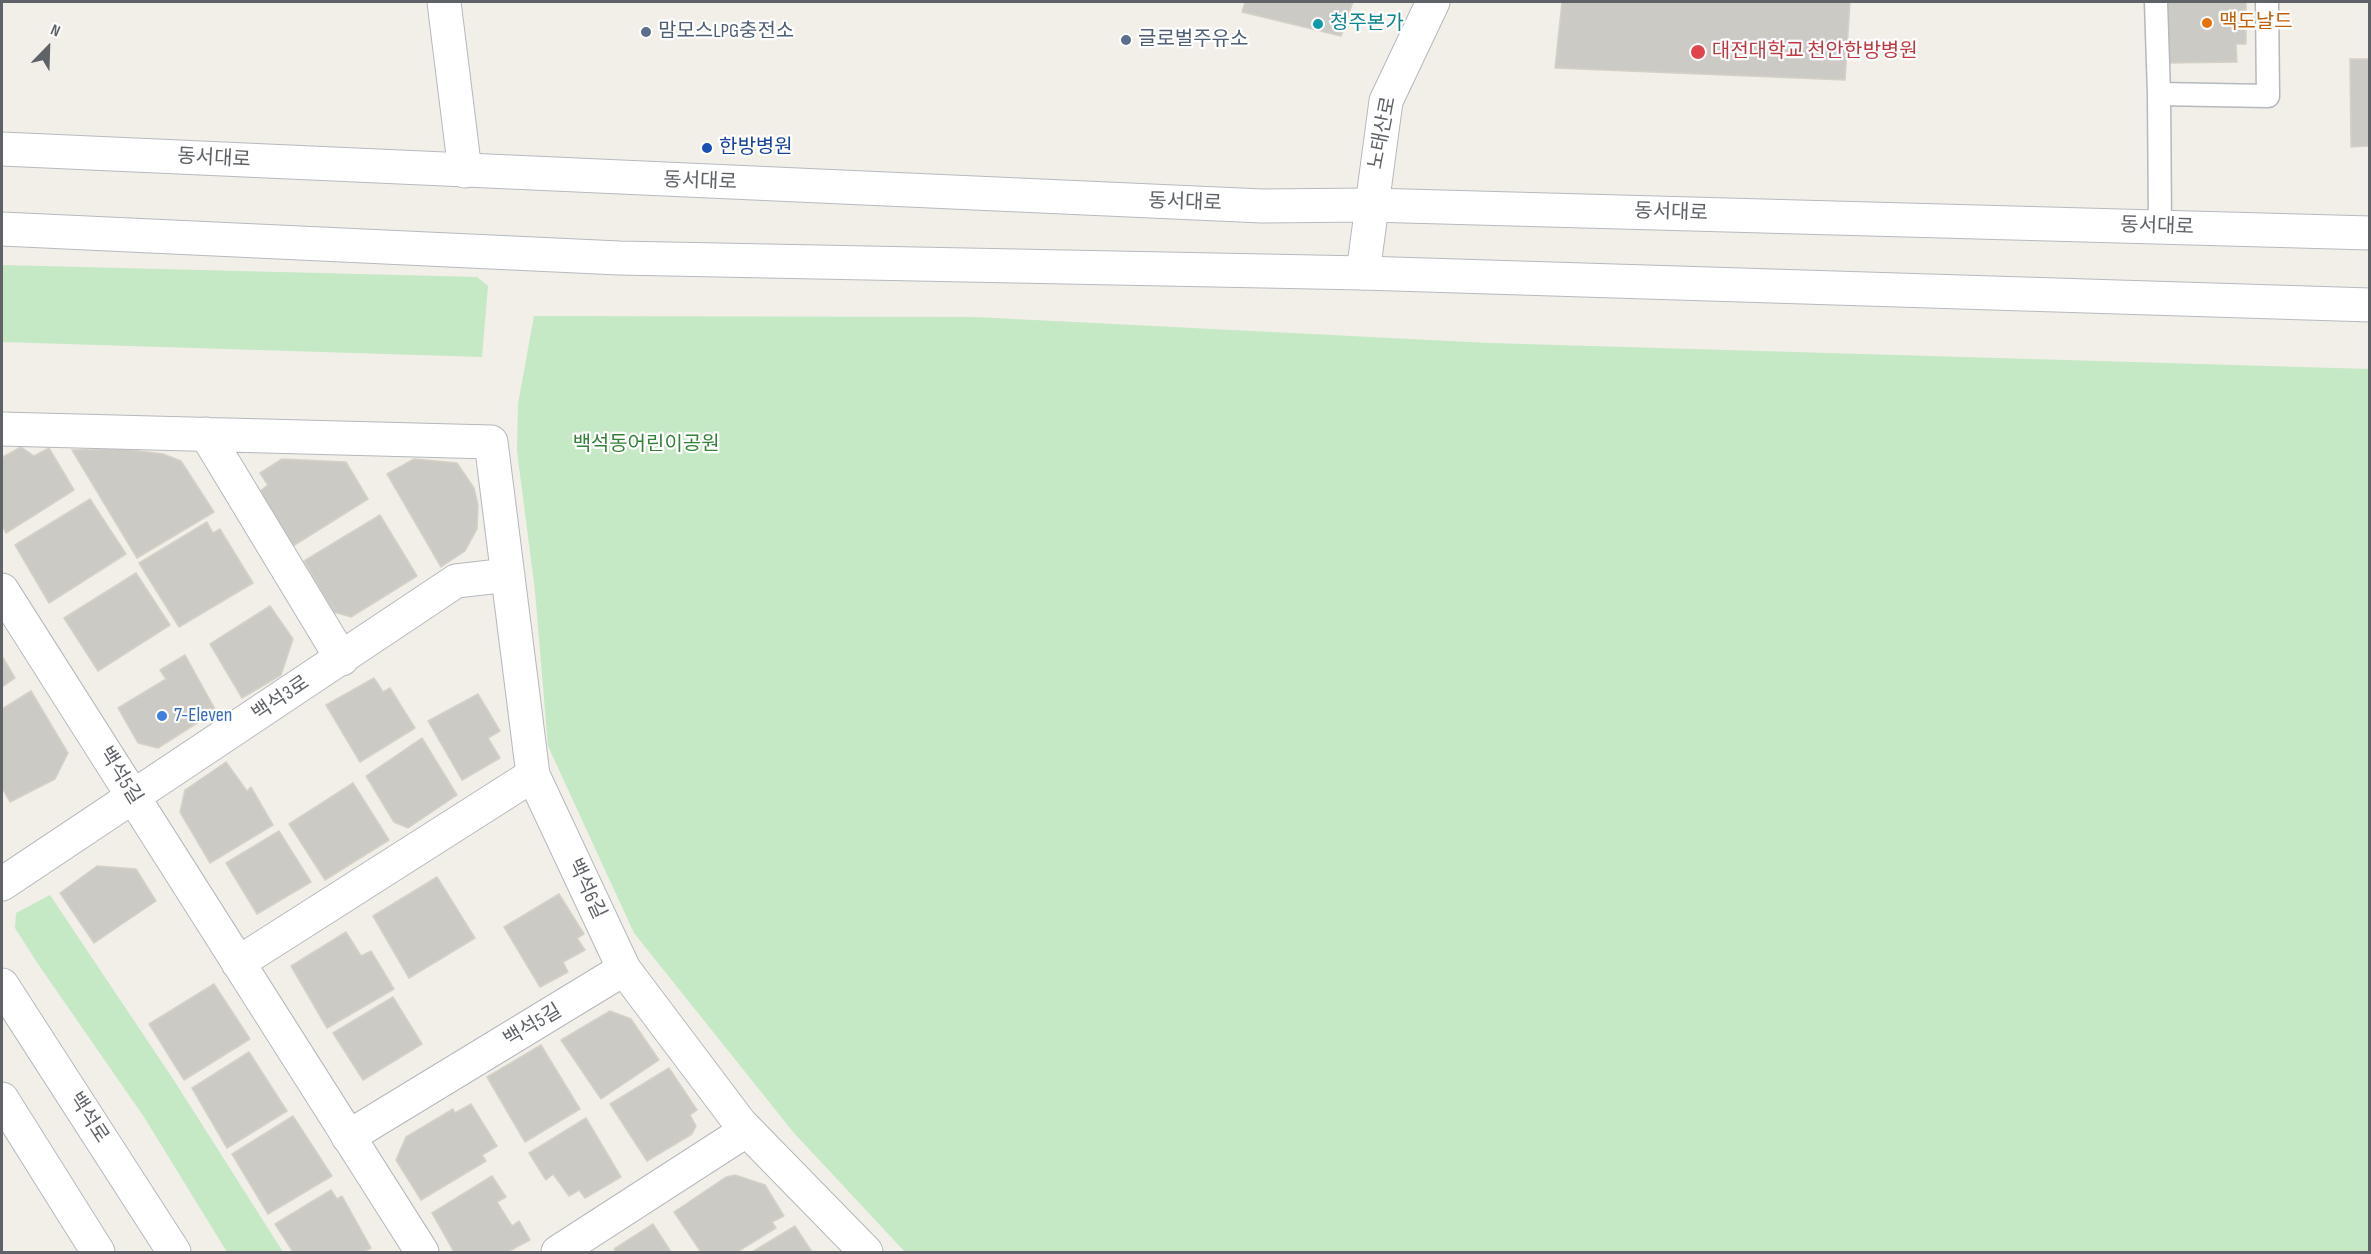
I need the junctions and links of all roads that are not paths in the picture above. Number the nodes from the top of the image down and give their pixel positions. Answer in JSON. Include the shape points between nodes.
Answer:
{"nodes":[{"id":1,"x":444,"y":2,"type":"edge"},
{"id":2,"x":1433,"y":2,"type":"edge"},
{"id":3,"x":2156,"y":2,"type":"edge"},
{"id":4,"x":2268,"y":2,"type":"edge"},
{"id":5,"x":2159,"y":94,"type":"junction"},
{"id":6,"x":2,"y":149,"type":"edge"},
{"id":7,"x":465,"y":171,"type":"junction"},
{"id":8,"x":1370,"y":205,"type":"junction"},
{"id":9,"x":2160,"y":227,"type":"junction"},
{"id":10,"x":2,"y":229,"type":"edge"},
{"id":11,"x":2370,"y":233,"type":"edge"},
{"id":12,"x":1363,"y":273,"type":"junction"},
{"id":13,"x":2370,"y":305,"type":"edge"},
{"id":14,"x":2,"y":429,"type":"edge"},
{"id":15,"x":206,"y":434,"type":"junction"},
{"id":16,"x":508,"y":575,"type":"junction"},
{"id":17,"x":2,"y":590,"type":"edge"},
{"id":18,"x":342,"y":659,"type":"junction"},
{"id":19,"x":533,"y":775,"type":"junction"},
{"id":20,"x":134,"y":798,"type":"junction"},
{"id":21,"x":2,"y":884,"type":"edge"},
{"id":22,"x":238,"y":963,"type":"junction"},
{"id":23,"x":624,"y":969,"type":"junction"},
{"id":24,"x":2,"y":985,"type":"edge"},
{"id":25,"x":2,"y":1099,"type":"edge"},
{"id":26,"x":747,"y":1130,"type":"junction"},
{"id":27,"x":348,"y":1137,"type":"junction"},
{"id":28,"x":98,"y":1252,"type":"edge"},
{"id":29,"x":174,"y":1252,"type":"edge"},
{"id":30,"x":422,"y":1252,"type":"edge"},
{"id":31,"x":558,"y":1252,"type":"edge"},
{"id":32,"x":866,"y":1252,"type":"edge"}],
"edges":[{"from":1,"to":7,"type":"main road"},
{"from":2,"to":8,"type":"main road","name":"노태산로","via":[[1386,101]]},
{"from":3,"to":5,"type":"lane"},
{"from":4,"to":5,"type":"lane","via":[[2268,96]]},
{"from":5,"to":9,"type":"lane"},
{"from":6,"to":7,"type":"main road","name":"동서대로"},
{"from":7,"to":8,"type":"main road","name":"동서대로","via":[[1262,206]]},
{"from":8,"to":9,"type":"main road","name":"동서대로"},
{"from":8,"to":12,"type":"main road","name":"노태산로"},
{"from":9,"to":11,"type":"main road","name":"동서대로"},
{"from":10,"to":12,"type":"main road","via":[[619,258]]},
{"from":12,"to":13,"type":"main road"},
{"from":14,"to":15,"type":"main road"},
{"from":15,"to":16,"type":"main road","name":"백석6길","via":[[491,442]]},
{"from":15,"to":18,"type":"main road"},
{"from":16,"to":18,"type":"main road","name":"백석3로","via":[[456,581]]},
{"from":16,"to":19,"type":"main road","name":"백석6길"},
{"from":17,"to":20,"type":"main road","name":"백석5길"},
{"from":18,"to":20,"type":"main road","name":"백석3로"},
{"from":19,"to":22,"type":"main road"},
{"from":19,"to":23,"type":"main road","name":"백석6길"},
{"from":20,"to":21,"type":"main road","name":"백석3로"},
{"from":20,"to":22,"type":"main road","name":"백석5길"},
{"from":22,"to":27,"type":"main road","name":"백석5길"},
{"from":23,"to":26,"type":"main road","name":"백석6길"},
{"from":23,"to":27,"type":"main road","name":"백석5길"},
{"from":24,"to":29,"type":"main road","name":"백석로"},
{"from":25,"to":28,"type":"main road"},
{"from":26,"to":31,"type":"main road"},
{"from":26,"to":32,"type":"main road","name":"백석6길"},
{"from":27,"to":30,"type":"main road","name":"백석5길"}]}
